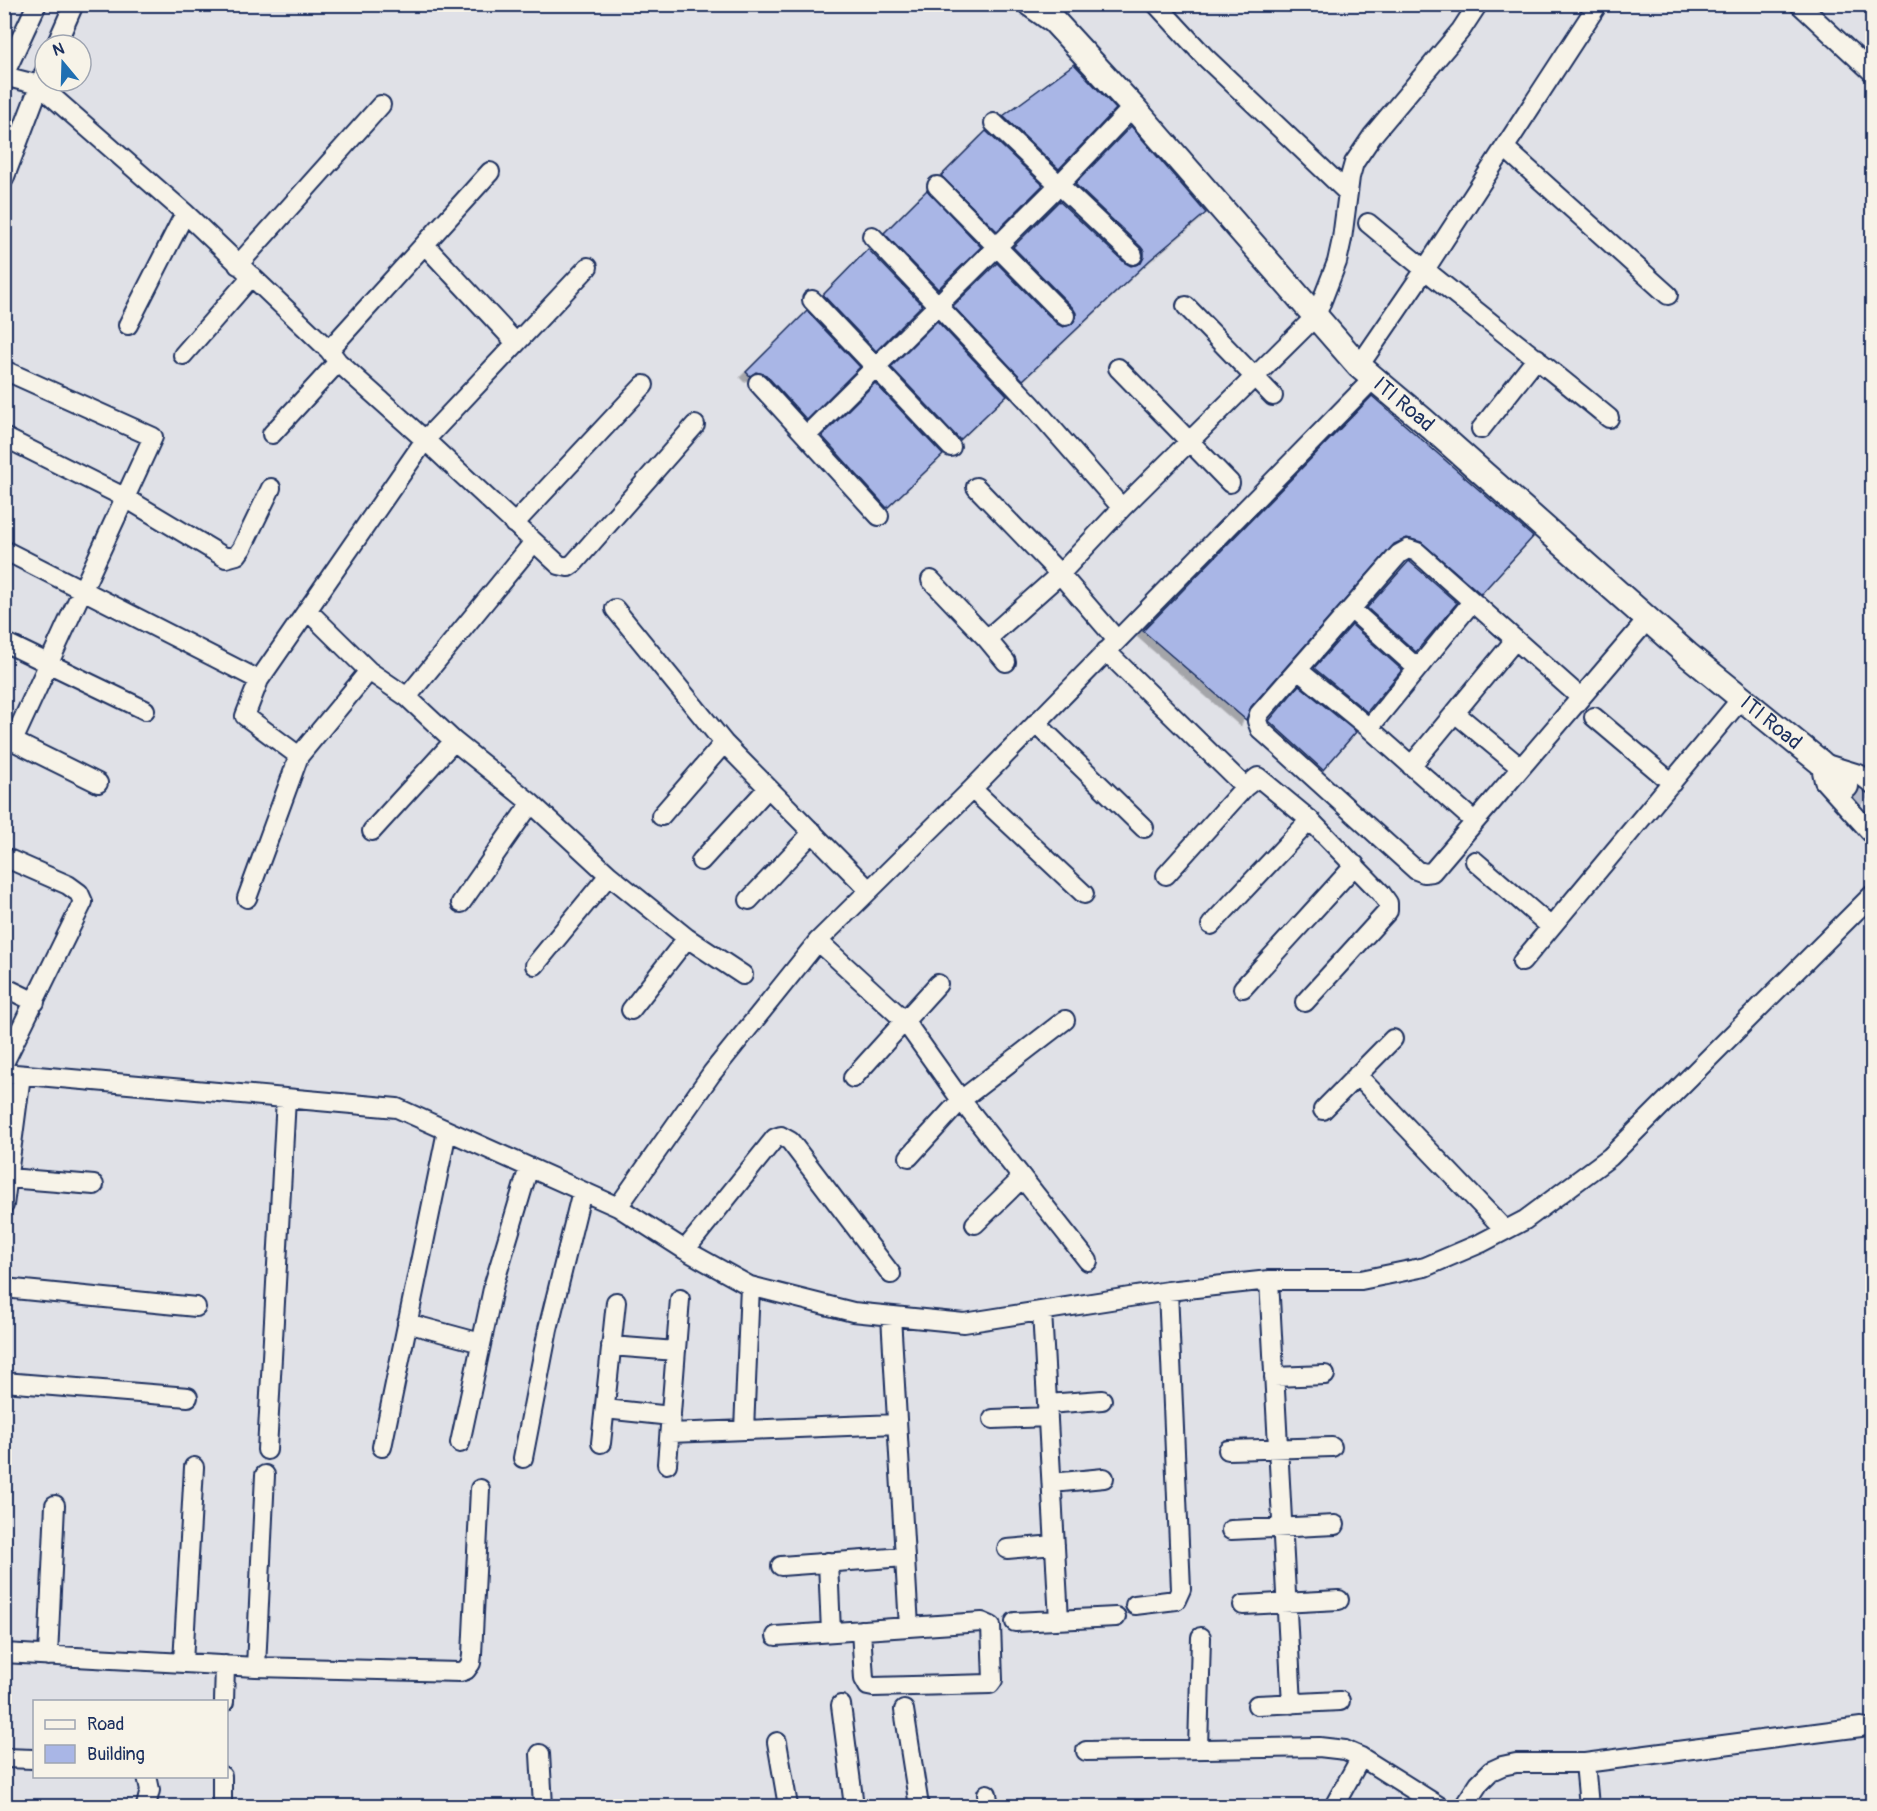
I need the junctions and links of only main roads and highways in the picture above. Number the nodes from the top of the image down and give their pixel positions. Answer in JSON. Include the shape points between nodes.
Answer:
{"nodes":[{"id":1,"x":1030,"y":4,"type":"edge"},
{"id":2,"x":1846,"y":786,"type":"tunnel mouth"}],
"edges":[{"from":1,"to":2,"type":"main road","name":"ITI Road","via":[[1054,21],[1133,107],[1366,372]]}]}
